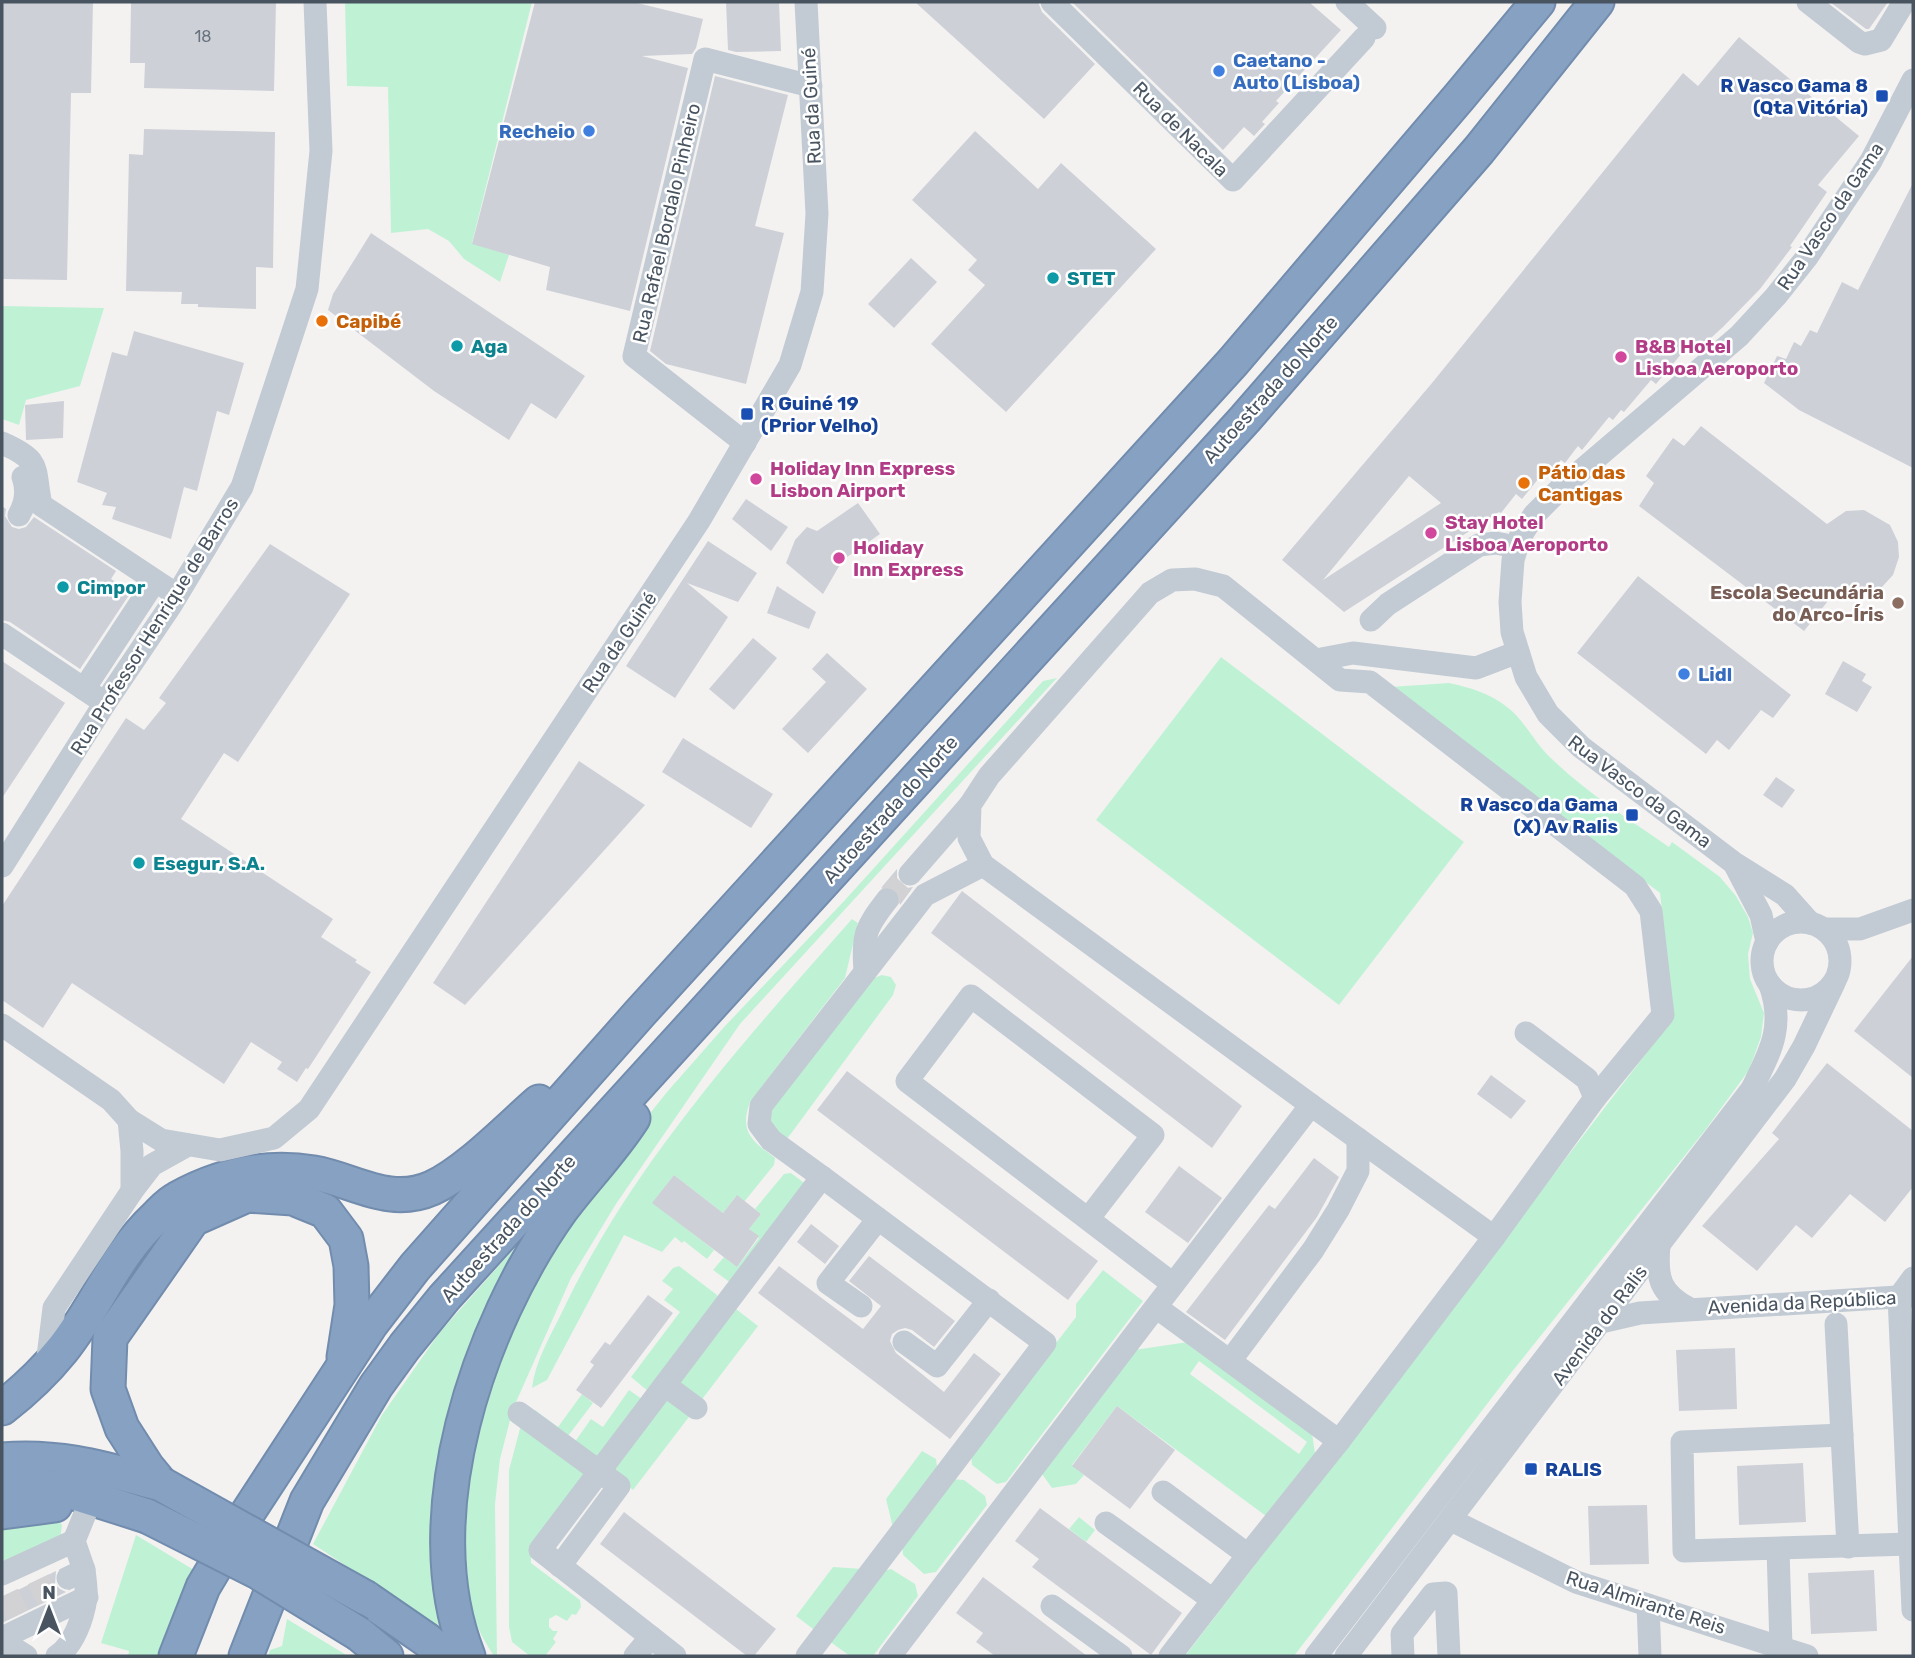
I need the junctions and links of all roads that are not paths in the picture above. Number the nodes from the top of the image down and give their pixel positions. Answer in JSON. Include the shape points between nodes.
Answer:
{"nodes":[{"id":1,"x":316,"y":2,"type":"edge"},
{"id":2,"x":806,"y":2,"type":"edge"},
{"id":3,"x":1052,"y":2,"type":"edge"},
{"id":4,"x":1347,"y":2,"type":"edge"},
{"id":5,"x":1538,"y":2,"type":"edge"},
{"id":6,"x":1597,"y":2,"type":"edge"},
{"id":7,"x":1808,"y":2,"type":"edge"},
{"id":8,"x":1904,"y":2,"type":"edge"},
{"id":9,"x":1913,"y":80,"type":"edge"},
{"id":10,"x":810,"y":86,"type":"junction"},
{"id":11,"x":2,"y":443,"type":"edge"},
{"id":12,"x":745,"y":443,"type":"junction"},
{"id":13,"x":2,"y":456,"type":"edge"},
{"id":14,"x":19,"y":515,"type":"dead end"},
{"id":15,"x":1516,"y":547,"type":"junction"},
{"id":16,"x":149,"y":590,"type":"dead end"},
{"id":17,"x":177,"y":594,"type":"junction"},
{"id":18,"x":1371,"y":620,"type":"dead end"},
{"id":19,"x":2,"y":634,"type":"edge"},
{"id":20,"x":1518,"y":652,"type":"junction"},
{"id":21,"x":102,"y":656,"type":"junction"},
{"id":22,"x":1316,"y":660,"type":"junction"},
{"id":23,"x":125,"y":672,"type":"junction"},
{"id":24,"x":84,"y":689,"type":"junction"},
{"id":25,"x":105,"y":703,"type":"junction"},
{"id":26,"x":970,"y":805,"type":"junction"},
{"id":27,"x":1734,"y":863,"type":"junction"},
{"id":28,"x":983,"y":865,"type":"junction"},
{"id":29,"x":2,"y":866,"type":"edge"},
{"id":30,"x":910,"y":874,"type":"tunnel mouth"},
{"id":31,"x":887,"y":900,"type":"tunnel mouth"},
{"id":32,"x":1913,"y":910,"type":"edge"},
{"id":33,"x":1817,"y":926,"type":"junction"},
{"id":34,"x":1767,"y":942,"type":"junction"},
{"id":35,"x":865,"y":970,"type":"junction"},
{"id":36,"x":1834,"y":983,"type":"junction"},
{"id":37,"x":1770,"y":985,"type":"junction"},
{"id":38,"x":640,"y":1013,"type":"junction"},
{"id":39,"x":2,"y":1025,"type":"edge"},
{"id":40,"x":1526,"y":1033,"type":"dead end"},
{"id":41,"x":671,"y":1047,"type":"junction"},
{"id":42,"x":1595,"y":1098,"type":"junction"},
{"id":43,"x":111,"y":1100,"type":"junction"},
{"id":44,"x":1311,"y":1105,"type":"junction"},
{"id":45,"x":129,"y":1120,"type":"junction"},
{"id":46,"x":1358,"y":1139,"type":"junction"},
{"id":47,"x":188,"y":1145,"type":"junction"},
{"id":48,"x":822,"y":1177,"type":"junction"},
{"id":49,"x":132,"y":1191,"type":"junction"},
{"id":50,"x":878,"y":1219,"type":"junction"},
{"id":51,"x":1088,"y":1219,"type":"junction"},
{"id":52,"x":1494,"y":1237,"type":"junction"},
{"id":53,"x":1659,"y":1246,"type":"junction"},
{"id":54,"x":1913,"y":1278,"type":"edge"},
{"id":55,"x":1173,"y":1284,"type":"junction"},
{"id":56,"x":1906,"y":1296,"type":"edge"},
{"id":57,"x":989,"y":1300,"type":"junction"},
{"id":58,"x":860,"y":1306,"type":"dead end"},
{"id":59,"x":1156,"y":1307,"type":"junction"},
{"id":60,"x":1690,"y":1309,"type":"junction"},
{"id":61,"x":1601,"y":1322,"type":"junction"},
{"id":62,"x":1836,"y":1324,"type":"dead end"},
{"id":63,"x":904,"y":1342,"type":"dead end"},
{"id":64,"x":1230,"y":1361,"type":"junction"},
{"id":65,"x":47,"y":1366,"type":"junction"},
{"id":66,"x":343,"y":1366,"type":"junction"},
{"id":67,"x":665,"y":1385,"type":"junction"},
{"id":68,"x":2,"y":1408,"type":"edge"},
{"id":69,"x":696,"y":1408,"type":"dead end"},
{"id":70,"x":519,"y":1413,"type":"dead end"},
{"id":71,"x":1842,"y":1435,"type":"junction"},
{"id":72,"x":1339,"y":1441,"type":"junction"},
{"id":73,"x":2,"y":1460,"type":"edge"},
{"id":74,"x":599,"y":1471,"type":"junction"},
{"id":75,"x":161,"y":1484,"type":"junction"},
{"id":76,"x":2,"y":1489,"type":"edge"},
{"id":77,"x":1163,"y":1492,"type":"dead end"},
{"id":78,"x":91,"y":1499,"type":"junction"},
{"id":79,"x":2,"y":1512,"type":"edge"},
{"id":80,"x":1451,"y":1520,"type":"junction"},
{"id":81,"x":1106,"y":1523,"type":"dead end"},
{"id":82,"x":74,"y":1541,"type":"junction"},
{"id":83,"x":1910,"y":1544,"type":"junction"},
{"id":84,"x":1848,"y":1547,"type":"junction"},
{"id":85,"x":1778,"y":1549,"type":"junction"},
{"id":86,"x":1248,"y":1555,"type":"junction"},
{"id":87,"x":560,"y":1566,"type":"junction"},
{"id":88,"x":2,"y":1574,"type":"edge"},
{"id":89,"x":87,"y":1597,"type":"junction"},
{"id":90,"x":1213,"y":1600,"type":"junction"},
{"id":91,"x":1648,"y":1605,"type":"junction"},
{"id":92,"x":1052,"y":1606,"type":"dead end"},
{"id":93,"x":1913,"y":1610,"type":"edge"},
{"id":94,"x":651,"y":1637,"type":"junction"},
{"id":95,"x":2,"y":1639,"type":"edge"},
{"id":96,"x":1781,"y":1646,"type":"junction"},
{"id":97,"x":1359,"y":1653,"type":"edge"},
{"id":98,"x":26,"y":1656,"type":"edge"},
{"id":99,"x":57,"y":1656,"type":"edge"},
{"id":100,"x":176,"y":1656,"type":"edge"},
{"id":101,"x":246,"y":1656,"type":"edge"},
{"id":102,"x":386,"y":1656,"type":"edge"},
{"id":103,"x":445,"y":1656,"type":"edge"},
{"id":104,"x":468,"y":1656,"type":"edge"},
{"id":105,"x":635,"y":1656,"type":"edge"},
{"id":106,"x":674,"y":1656,"type":"edge"},
{"id":107,"x":807,"y":1656,"type":"edge"},
{"id":108,"x":890,"y":1656,"type":"edge"},
{"id":109,"x":1121,"y":1656,"type":"edge"},
{"id":110,"x":1170,"y":1656,"type":"edge"},
{"id":111,"x":1316,"y":1656,"type":"edge"},
{"id":112,"x":1403,"y":1656,"type":"edge"},
{"id":113,"x":1449,"y":1656,"type":"edge"},
{"id":114,"x":1650,"y":1656,"type":"edge"},
{"id":115,"x":1807,"y":1656,"type":"edge"}],
"edges":[{"from":1,"to":17,"type":"street","name":"Rua Professor Henrique de Barros","via":[[321,151],[307,289],[242,487]]},
{"from":2,"to":10,"type":"street","name":"Rua da Guiné"},
{"from":3,"to":4,"type":"street","name":"Rua de Nacala","via":[[1233,180],[1369,33]]},
{"from":5,"to":38,"type":"highway","via":[[1233,362]]},
{"from":6,"to":41,"type":"highway","name":"Autoestrada do Norte","via":[[1479,150],[1254,409]]},
{"from":7,"to":8,"type":"street","via":[[1865,44],[1881,40]]},
{"from":9,"to":15,"type":"street","name":"Rua Vasco da Gama","via":[[1871,161],[1776,296],[1739,336],[1562,487],[1534,515]]},
{"from":10,"to":12,"type":"street","name":"Rua da Guiné","via":[[817,214],[812,292],[790,365]]},
{"from":10,"to":12,"type":"street","name":"Rua Rafael Bordalo Pinheiro","via":[[705,60],[634,356]]},
{"from":11,"to":17,"type":"street","via":[[30,458],[37,469],[41,505]]},
{"from":12,"to":47,"type":"street","name":"Rua da Guiné","via":[[699,521],[309,1109],[274,1138],[220,1150]]},
{"from":13,"to":14,"type":"street","via":[[19,468],[27,488]]},
{"from":15,"to":18,"type":"street","via":[[1479,545]]},
{"from":15,"to":20,"type":"street","name":"Rua Vasco da Gama","via":[[1510,602]]},
{"from":16,"to":21,"type":"street"},
{"from":17,"to":23,"type":"street","name":"Rua Professor Henrique de Barros"},
{"from":19,"to":24,"type":"street"},
{"from":20,"to":22,"type":"street","via":[[1476,668],[1353,653]]},
{"from":20,"to":27,"type":"street","name":"Rua Vasco da Gama","via":[[1535,696],[1567,736]]},
{"from":21,"to":23,"type":"street"},
{"from":21,"to":24,"type":"street"},
{"from":22,"to":26,"type":"street","via":[[1223,586],[1195,579],[1172,580],[1150,593],[989,776]]},
{"from":22,"to":42,"type":"street","via":[[1340,680],[1370,681],[1626,879],[1651,911],[1663,1015]]},
{"from":23,"to":25,"type":"street","name":"Rua Professor Henrique de Barros"},
{"from":24,"to":25,"type":"street"},
{"from":25,"to":29,"type":"street","name":"Rua Professor Henrique de Barros"},
{"from":26,"to":28,"type":"street","via":[[969,838]]},
{"from":26,"to":30,"type":"street"},
{"from":27,"to":33,"type":"street","name":"Rua Vasco da Gama","via":[[1785,895]]},
{"from":27,"to":34,"type":"street","name":"Rua Vasco da Gama","via":[[1760,915]]},
{"from":28,"to":35,"type":"street","via":[[925,895]]},
{"from":28,"to":44,"type":"street"},
{"from":31,"to":35,"type":"street","via":[[869,922],[863,946]]},
{"from":32,"to":33,"type":"street","via":[[1860,929]]},
{"from":33,"to":34,"type":"street","via":[[1790,924]]},
{"from":33,"to":36,"type":"street","via":[[1834,940],[1840,954]]},
{"from":34,"to":37,"type":"street","via":[[1763,972]]},
{"from":35,"to":48,"type":"street","via":[[761,1106],[759,1124],[772,1140]]},
{"from":36,"to":37,"type":"street","via":[[1826,992],[1803,1000],[1779,994]]},
{"from":36,"to":53,"type":"street","name":"Avenida do Ralis","via":[[1785,1079]]},
{"from":37,"to":111,"type":"street","name":"Avenida do Ralis","via":[[1778,1022],[1752,1089]]},
{"from":38,"to":65,"type":"highway","via":[[466,1166],[431,1189],[404,1195],[372,1192],[315,1173],[270,1168],[219,1178],[174,1200],[136,1236]]},
{"from":38,"to":66,"type":"highway","via":[[415,1267]]},
{"from":39,"to":43,"type":"street","name":"Rua da Guiné"},
{"from":40,"to":42,"type":"street","via":[[1587,1079]]},
{"from":41,"to":101,"type":"highway","name":"Autoestrada do Norte","via":[[479,1258],[376,1386],[307,1501]]},
{"from":41,"to":104,"type":"highway","via":[[627,1128],[561,1211],[530,1261],[478,1375],[449,1510],[452,1603]]},
{"from":42,"to":52,"type":"street"},
{"from":43,"to":45,"type":"street","name":"Rua da Guiné"},
{"from":43,"to":47,"type":"street","name":"Rua da Guiné","via":[[137,1106]]},
{"from":44,"to":46,"type":"street"},
{"from":44,"to":55,"type":"street"},
{"from":45,"to":47,"type":"street","name":"Rua da Guiné","via":[[161,1140]]},
{"from":45,"to":49,"type":"street"},
{"from":46,"to":52,"type":"street"},
{"from":46,"to":64,"type":"street","via":[[1358,1171],[1338,1210]]},
{"from":47,"to":49,"type":"street","via":[[152,1165]]},
{"from":48,"to":50,"type":"street"},
{"from":48,"to":67,"type":"street"},
{"from":49,"to":65,"type":"street","via":[[54,1308]]},
{"from":50,"to":57,"type":"street"},
{"from":50,"to":58,"type":"street","via":[[828,1283]]},
{"from":51,"to":51,"type":"street","via":[[907,1081],[971,996],[1153,1135]]},
{"from":51,"to":55,"type":"street"},
{"from":52,"to":72,"type":"street"},
{"from":53,"to":60,"type":"street","via":[[1660,1282],[1674,1301]]},
{"from":53,"to":61,"type":"street","name":"Avenida do Ralis"},
{"from":54,"to":56,"type":"street"},
{"from":55,"to":59,"type":"street"},
{"from":56,"to":60,"type":"street","name":"Avenida da República"},
{"from":56,"to":83,"type":"street"},
{"from":57,"to":63,"type":"street","via":[[937,1366]]},
{"from":57,"to":107,"type":"street","via":[[1045,1343]]},
{"from":59,"to":64,"type":"street"},
{"from":59,"to":108,"type":"street"},
{"from":60,"to":61,"type":"street","name":"Avenida da República"},
{"from":61,"to":80,"type":"street","name":"Avenida do Ralis"},
{"from":62,"to":71,"type":"street"},
{"from":64,"to":72,"type":"street"},
{"from":65,"to":68,"type":"highway"},
{"from":66,"to":75,"type":"highway","via":[[352,1305],[351,1266],[346,1239],[325,1211],[293,1198],[247,1195],[193,1219],[110,1338],[108,1389],[122,1428]]},
{"from":66,"to":100,"type":"highway","via":[[203,1587]]},
{"from":67,"to":69,"type":"street"},
{"from":67,"to":74,"type":"street"},
{"from":70,"to":74,"type":"street"},
{"from":71,"to":84,"type":"street"},
{"from":71,"to":85,"type":"street","via":[[1682,1442],[1684,1551]]},
{"from":72,"to":86,"type":"street"},
{"from":73,"to":75,"type":"highway","via":[[76,1462]]},
{"from":74,"to":87,"type":"street","via":[[540,1550]]},
{"from":74,"to":87,"type":"street","via":[[624,1491]]},
{"from":75,"to":103,"type":"highway","bridge":true,"via":[[366,1598]]},
{"from":76,"to":78,"type":"highway","via":[[62,1489]]},
{"from":77,"to":86,"type":"street"},
{"from":78,"to":79,"type":"highway"},
{"from":78,"to":82,"type":"street"},
{"from":78,"to":102,"type":"highway","bridge":true,"via":[[147,1516],[258,1572],[359,1634]]},
{"from":80,"to":91,"type":"street","name":"Rua Almirante Reis","via":[[1576,1582]]},
{"from":80,"to":97,"type":"street","name":"Avenida do Ralis","via":[[1384,1607]]},
{"from":81,"to":90,"type":"street"},
{"from":82,"to":88,"type":"street"},
{"from":82,"to":89,"type":"street","via":[[76,1574]]},
{"from":83,"to":84,"type":"street"},
{"from":83,"to":93,"type":"street"},
{"from":84,"to":85,"type":"street"},
{"from":85,"to":96,"type":"street"},
{"from":86,"to":90,"type":"street"},
{"from":87,"to":94,"type":"street"},
{"from":89,"to":95,"type":"street"},
{"from":89,"to":99,"type":"street","via":[[72,1640]]},
{"from":90,"to":110,"type":"street"},
{"from":91,"to":96,"type":"street","name":"Rua Almirante Reis"},
{"from":91,"to":114,"type":"street"},
{"from":92,"to":109,"type":"street"},
{"from":94,"to":105,"type":"street"},
{"from":94,"to":106,"type":"street"},
{"from":95,"to":98,"type":"street"},
{"from":96,"to":115,"type":"street","name":"Rua Almirante Reis"},
{"from":112,"to":113,"type":"street","via":[[1402,1634],[1433,1594],[1446,1593]]}]}
